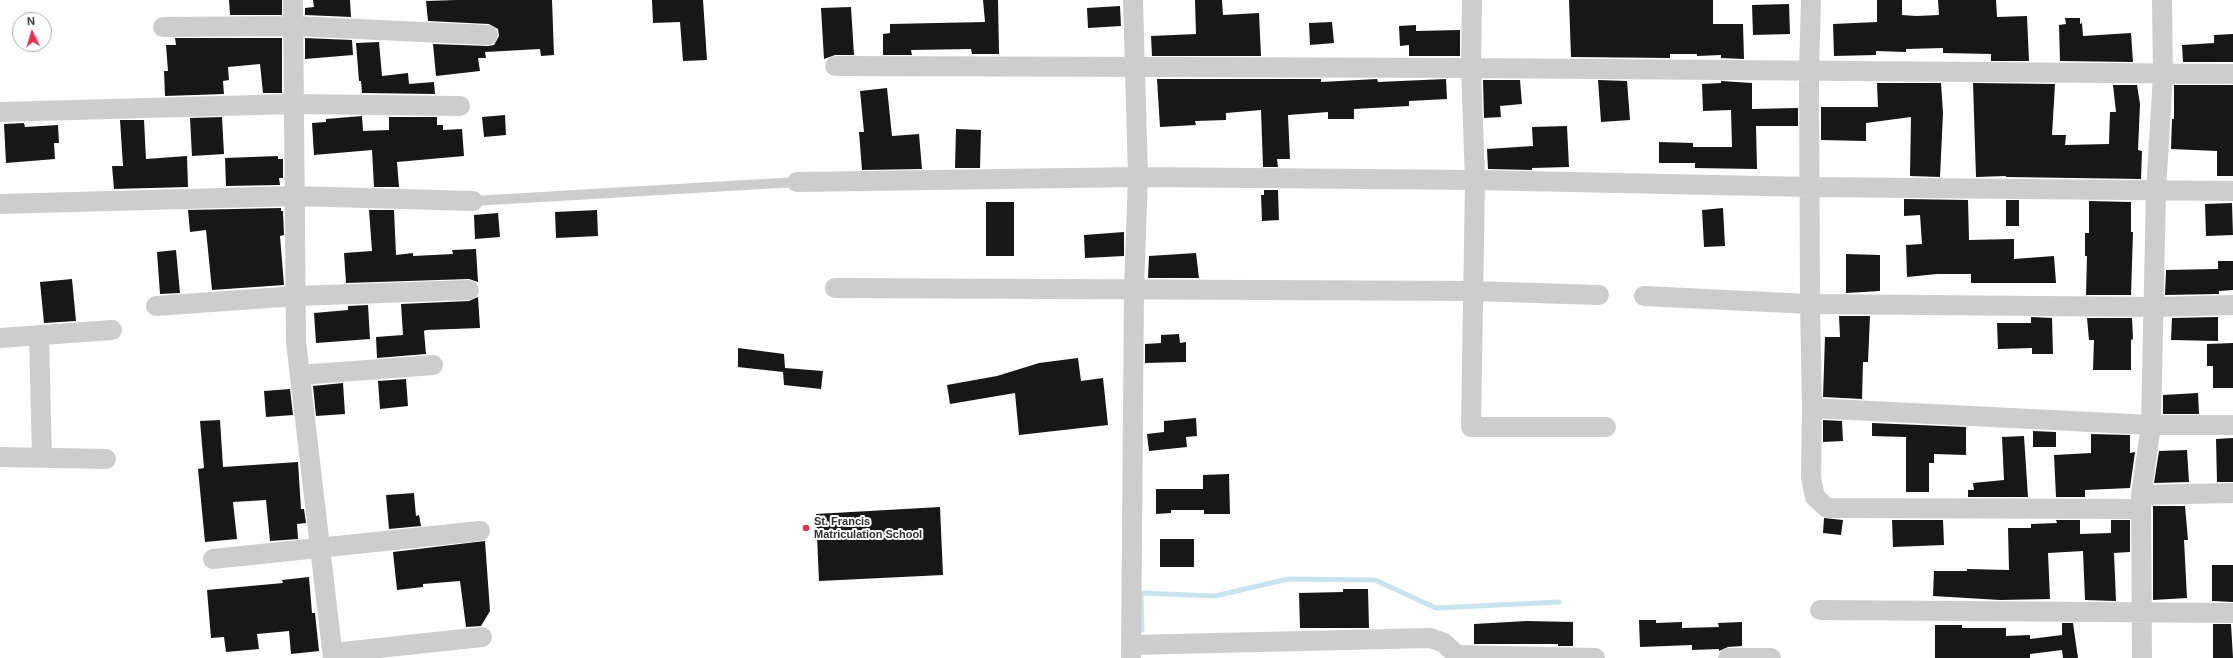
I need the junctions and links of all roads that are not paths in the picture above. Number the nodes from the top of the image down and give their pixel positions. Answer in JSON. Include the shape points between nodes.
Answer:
{"nodes":[{"id":1,"x":293,"y":0,"type":"edge"},
{"id":2,"x":1133,"y":0,"type":"edge"},
{"id":3,"x":1472,"y":0,"type":"edge"},
{"id":4,"x":1811,"y":0,"type":"edge"},
{"id":5,"x":2162,"y":0,"type":"edge"},
{"id":6,"x":293,"y":26,"type":"junction"},
{"id":7,"x":163,"y":27,"type":"dead end"},
{"id":8,"x":488,"y":35,"type":"dead end"},
{"id":9,"x":835,"y":66,"type":"dead end"},
{"id":10,"x":1135,"y":68,"type":"junction"},
{"id":11,"x":1471,"y":68,"type":"junction"},
{"id":12,"x":1809,"y":71,"type":"junction"},
{"id":13,"x":2163,"y":74,"type":"junction"},
{"id":14,"x":2233,"y":74,"type":"edge"},
{"id":15,"x":293,"y":104,"type":"junction"},
{"id":16,"x":460,"y":106,"type":"dead end"},
{"id":17,"x":0,"y":112,"type":"edge"},
{"id":18,"x":1138,"y":177,"type":"junction"},
{"id":19,"x":1475,"y":180,"type":"junction"},
{"id":20,"x":797,"y":182,"type":"joint"},
{"id":21,"x":1810,"y":187,"type":"junction"},
{"id":22,"x":2233,"y":190,"type":"edge"},
{"id":23,"x":2156,"y":191,"type":"junction"},
{"id":24,"x":296,"y":196,"type":"junction"},
{"id":25,"x":474,"y":201,"type":"joint"},
{"id":26,"x":0,"y":204,"type":"edge"},
{"id":27,"x":835,"y":288,"type":"dead end"},
{"id":28,"x":469,"y":290,"type":"dead end"},
{"id":29,"x":1134,"y":290,"type":"junction"},
{"id":30,"x":1473,"y":291,"type":"junction"},
{"id":31,"x":1599,"y":295,"type":"dead end"},
{"id":32,"x":296,"y":296,"type":"junction"},
{"id":33,"x":1644,"y":296,"type":"dead end"},
{"id":34,"x":1810,"y":304,"type":"junction"},
{"id":35,"x":2233,"y":305,"type":"edge"},
{"id":36,"x":156,"y":306,"type":"dead end"},
{"id":37,"x":2155,"y":307,"type":"junction"},
{"id":38,"x":112,"y":330,"type":"dead end"},
{"id":39,"x":39,"y":336,"type":"junction"},
{"id":40,"x":0,"y":338,"type":"edge"},
{"id":41,"x":434,"y":365,"type":"dead end"},
{"id":42,"x":300,"y":375,"type":"junction"},
{"id":43,"x":1812,"y":408,"type":"junction"},
{"id":44,"x":2151,"y":425,"type":"junction"},
{"id":45,"x":2233,"y":425,"type":"edge"},
{"id":46,"x":1606,"y":427,"type":"dead end"},
{"id":47,"x":0,"y":457,"type":"edge"},
{"id":48,"x":42,"y":458,"type":"junction"},
{"id":49,"x":106,"y":460,"type":"dead end"},
{"id":50,"x":2233,"y":493,"type":"edge"},
{"id":51,"x":2141,"y":502,"type":"junction"},
{"id":52,"x":480,"y":532,"type":"dead end"},
{"id":53,"x":321,"y":548,"type":"junction"},
{"id":54,"x":213,"y":559,"type":"dead end"},
{"id":55,"x":1820,"y":610,"type":"dead end"},
{"id":56,"x":2233,"y":613,"type":"edge"},
{"id":57,"x":2142,"y":614,"type":"junction"},
{"id":58,"x":482,"y":637,"type":"dead end"},
{"id":59,"x":1131,"y":652,"type":"edge"},
{"id":60,"x":333,"y":655,"type":"edge"},
{"id":61,"x":1456,"y":657,"type":"edge"},
{"id":62,"x":1555,"y":657,"type":"edge"},
{"id":63,"x":1595,"y":658,"type":"edge"},
{"id":64,"x":1728,"y":658,"type":"edge"},
{"id":65,"x":1771,"y":658,"type":"edge"},
{"id":66,"x":2142,"y":658,"type":"edge"}],
"edges":[{"from":1,"to":6,"type":"street"},
{"from":2,"to":10,"type":"street"},
{"from":3,"to":11,"type":"street"},
{"from":4,"to":12,"type":"street"},
{"from":5,"to":13,"type":"street"},
{"from":6,"to":7,"type":"street"},
{"from":6,"to":8,"type":"street"},
{"from":6,"to":15,"type":"street"},
{"from":9,"to":10,"type":"street"},
{"from":10,"to":11,"type":"street"},
{"from":10,"to":18,"type":"street"},
{"from":11,"to":12,"type":"street"},
{"from":11,"to":19,"type":"street"},
{"from":12,"to":13,"type":"street"},
{"from":12,"to":21,"type":"street"},
{"from":13,"to":14,"type":"street"},
{"from":13,"to":23,"type":"street"},
{"from":15,"to":16,"type":"street"},
{"from":15,"to":17,"type":"street"},
{"from":15,"to":24,"type":"street"},
{"from":18,"to":19,"type":"street"},
{"from":18,"to":20,"type":"street"},
{"from":18,"to":29,"type":"street"},
{"from":19,"to":21,"type":"street"},
{"from":19,"to":30,"type":"street"},
{"from":20,"to":25,"type":"lane"},
{"from":21,"to":23,"type":"street"},
{"from":21,"to":34,"type":"street"},
{"from":22,"to":23,"type":"street"},
{"from":23,"to":37,"type":"street"},
{"from":24,"to":25,"type":"street"},
{"from":24,"to":26,"type":"street"},
{"from":24,"to":32,"type":"street"},
{"from":27,"to":29,"type":"street"},
{"from":28,"to":32,"type":"street"},
{"from":29,"to":30,"type":"street"},
{"from":29,"to":59,"type":"street"},
{"from":30,"to":31,"type":"street"},
{"from":30,"to":46,"type":"street","via":[[1471,427]]},
{"from":32,"to":36,"type":"street"},
{"from":32,"to":42,"type":"street","via":[[296,342]]},
{"from":33,"to":34,"type":"street"},
{"from":34,"to":37,"type":"street"},
{"from":34,"to":43,"type":"street"},
{"from":35,"to":37,"type":"street"},
{"from":37,"to":44,"type":"street"},
{"from":38,"to":39,"type":"street"},
{"from":39,"to":40,"type":"street"},
{"from":39,"to":48,"type":"street"},
{"from":41,"to":42,"type":"street"},
{"from":42,"to":53,"type":"street"},
{"from":43,"to":44,"type":"street"},
{"from":43,"to":51,"type":"street","via":[[1811,478],[1815,497],[1827,508]]},
{"from":44,"to":45,"type":"street"},
{"from":44,"to":51,"type":"street"},
{"from":47,"to":48,"type":"street"},
{"from":48,"to":49,"type":"street"},
{"from":50,"to":51,"type":"street"},
{"from":51,"to":57,"type":"street"},
{"from":52,"to":53,"type":"street"},
{"from":53,"to":54,"type":"street"},
{"from":53,"to":60,"type":"street"},
{"from":55,"to":57,"type":"street"},
{"from":56,"to":57,"type":"street"},
{"from":57,"to":66,"type":"street"},
{"from":58,"to":60,"type":"street"},
{"from":59,"to":61,"type":"street","via":[[1431,638],[1444,643]]},
{"from":61,"to":62,"type":"street"},
{"from":62,"to":63,"type":"street"},
{"from":64,"to":65,"type":"street"}]}
